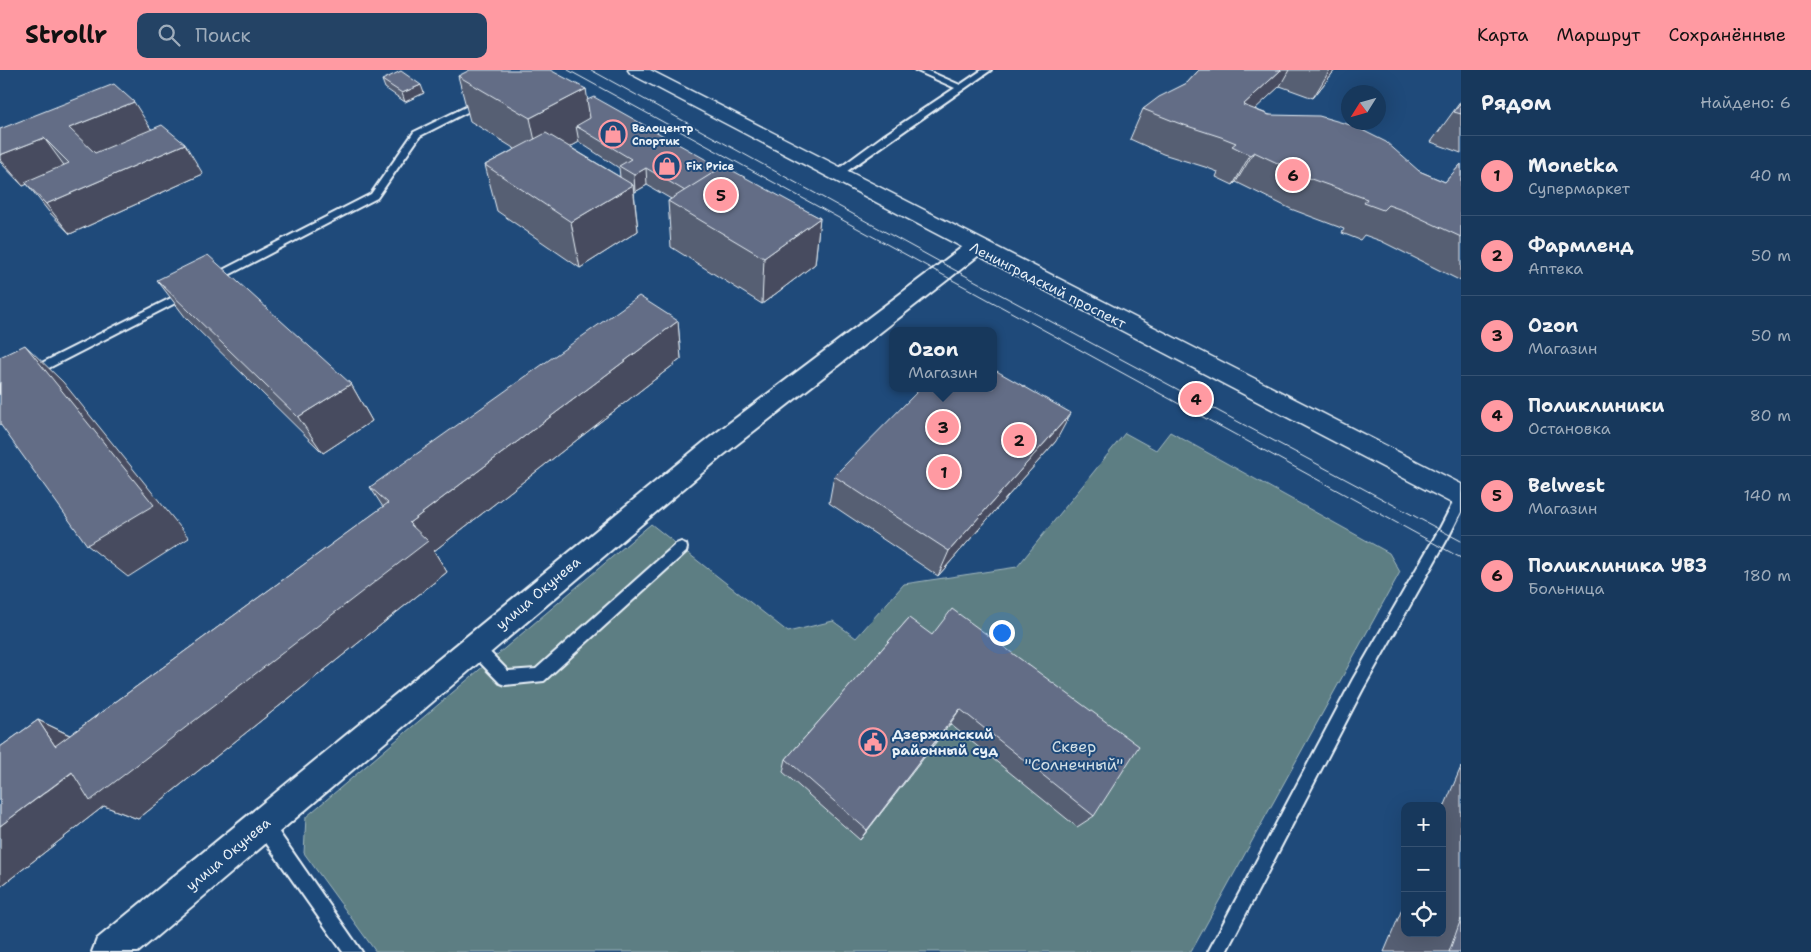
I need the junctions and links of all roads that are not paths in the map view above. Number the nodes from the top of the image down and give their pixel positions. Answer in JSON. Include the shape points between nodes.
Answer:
{"nodes":[{"id":1,"x":637,"y":70,"type":"edge"},
{"id":2,"x":919,"y":70,"type":"edge"},
{"id":3,"x":988,"y":70,"type":"edge"},
{"id":4,"x":961,"y":88,"type":"junction"},
{"id":5,"x":488,"y":100,"type":"edge"},
{"id":6,"x":837,"y":174,"type":"junction"},
{"id":7,"x":976,"y":248,"type":"junction"},
{"id":8,"x":0,"y":389,"type":"edge"},
{"id":9,"x":1461,"y":498,"type":"edge"},
{"id":10,"x":681,"y":548,"type":"dead end"},
{"id":11,"x":475,"y":646,"type":"junction"},
{"id":12,"x":263,"y":824,"type":"junction"},
{"id":13,"x":110,"y":952,"type":"edge"},
{"id":14,"x":353,"y":952,"type":"edge"},
{"id":15,"x":1217,"y":952,"type":"edge"}],
"edges":[{"from":1,"to":6,"type":"main road","name":"Ленинградский проспект"},
{"from":2,"to":4,"type":"lane"},
{"from":3,"to":4,"type":"lane"},
{"from":4,"to":6,"type":"lane"},
{"from":5,"to":8,"type":"lane","via":[[417,134],[374,196]]},
{"from":6,"to":7,"type":"main road","name":"Ленинградский проспект"},
{"from":7,"to":9,"type":"main road","name":"Ленинградский проспект"},
{"from":7,"to":11,"type":"street","name":"улица Окунева","via":[[713,449]]},
{"from":9,"to":15,"type":"lane","via":[[1358,684]]},
{"from":10,"to":11,"type":"lane","via":[[539,676],[505,678]]},
{"from":11,"to":12,"type":"street","name":"улица Окунева"},
{"from":12,"to":13,"type":"street","name":"улица Окунева"},
{"from":12,"to":14,"type":"lane"}]}
